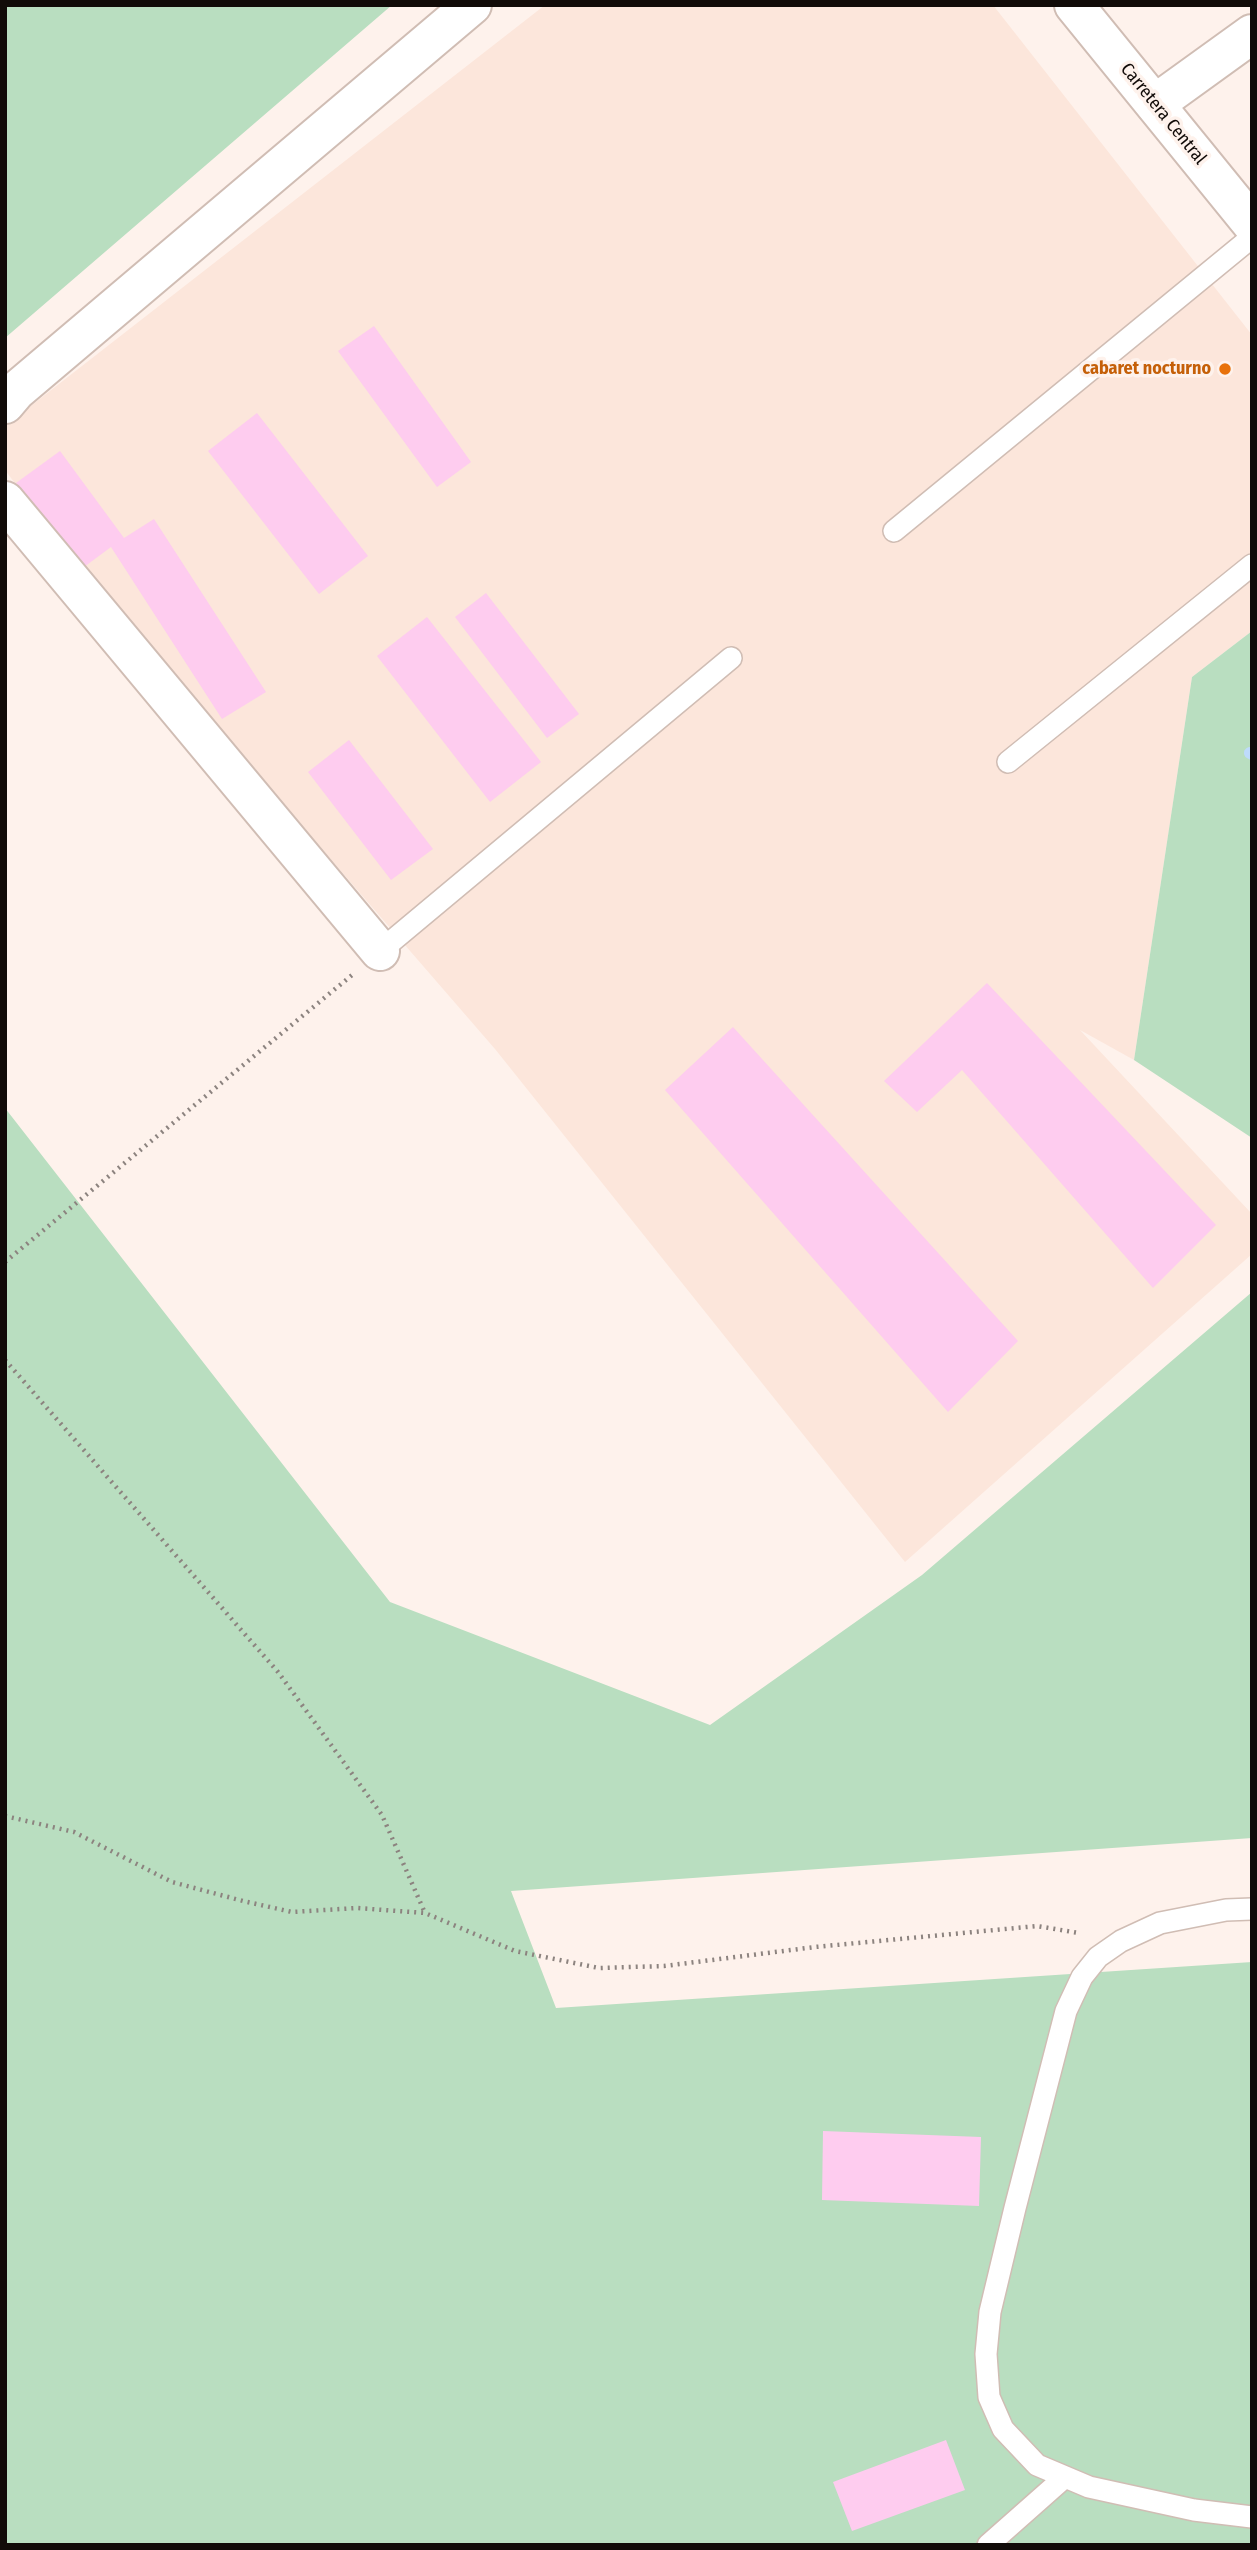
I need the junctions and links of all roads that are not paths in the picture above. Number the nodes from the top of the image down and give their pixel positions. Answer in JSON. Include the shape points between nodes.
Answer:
{"nodes":[{"id":1,"x":472,"y":5,"type":"edge"},
{"id":2,"x":1074,"y":5,"type":"edge"},
{"id":3,"x":1252,"y":34,"type":"edge"},
{"id":4,"x":1155,"y":104,"type":"junction"},
{"id":5,"x":1252,"y":224,"type":"edge"},
{"id":6,"x":1252,"y":237,"type":"edge"},
{"id":7,"x":5,"y":404,"type":"edge"},
{"id":8,"x":5,"y":501,"type":"edge"},
{"id":9,"x":894,"y":531,"type":"dead end"},
{"id":10,"x":1252,"y":565,"type":"edge"},
{"id":11,"x":731,"y":658,"type":"dead end"},
{"id":12,"x":1008,"y":762,"type":"dead end"},
{"id":13,"x":380,"y":951,"type":"joint"},
{"id":14,"x":1252,"y":1909,"type":"edge"},
{"id":15,"x":1065,"y":2477,"type":"junction"},
{"id":16,"x":1252,"y":2516,"type":"edge"},
{"id":17,"x":988,"y":2545,"type":"edge"}],
"edges":[{"from":1,"to":7,"type":"street"},
{"from":2,"to":4,"type":"street","name":"Carretera Central"},
{"from":3,"to":4,"type":"street"},
{"from":4,"to":5,"type":"street","name":"Carretera Central"},
{"from":6,"to":9,"type":"lane"},
{"from":8,"to":13,"type":"street"},
{"from":10,"to":12,"type":"lane"},
{"from":11,"to":13,"type":"lane"},
{"from":14,"to":15,"type":"lane","via":[[1160,1923],[1121,1941],[1098,1957],[1066,2011],[990,2312],[986,2354],[989,2397],[1003,2428],[1037,2465]]},
{"from":15,"to":16,"type":"lane","via":[[1089,2487],[1194,2510]]},
{"from":15,"to":17,"type":"lane"}]}
